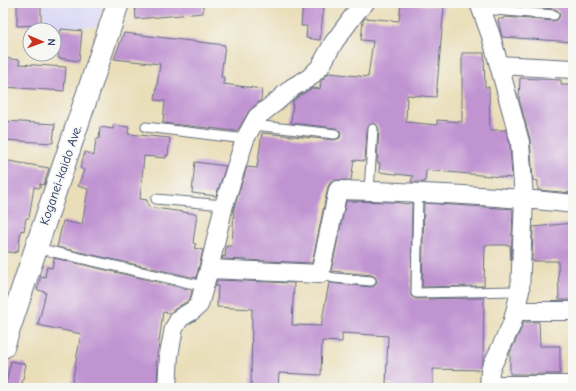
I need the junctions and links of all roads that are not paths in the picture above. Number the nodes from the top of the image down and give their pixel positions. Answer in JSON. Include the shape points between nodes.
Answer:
{"nodes":[{"id":1,"x":118,"y":3,"type":"edge"},
{"id":2,"x":365,"y":3,"type":"edge"},
{"id":3,"x":480,"y":6,"type":"edge"},
{"id":4,"x":554,"y":14,"type":"dead end"},
{"id":5,"x":499,"y":65,"type":"junction"},
{"id":6,"x":573,"y":69,"type":"edge"},
{"id":7,"x":146,"y":127,"type":"dead end"},
{"id":8,"x":373,"y":129,"type":"dead end"},
{"id":9,"x":249,"y":132,"type":"junction"},
{"id":10,"x":335,"y":134,"type":"dead end"},
{"id":11,"x":369,"y":191,"type":"junction"},
{"id":12,"x":418,"y":193,"type":"junction"},
{"id":13,"x":156,"y":199,"type":"dead end"},
{"id":14,"x":524,"y":199,"type":"junction"},
{"id":15,"x":573,"y":204,"type":"edge"},
{"id":16,"x":224,"y":205,"type":"junction"},
{"id":17,"x":36,"y":248,"type":"junction"},
{"id":18,"x":209,"y":269,"type":"junction"},
{"id":19,"x":320,"y":274,"type":"junction"},
{"id":20,"x":371,"y":281,"type":"dead end"},
{"id":21,"x":204,"y":286,"type":"junction"},
{"id":22,"x":520,"y":291,"type":"junction"},
{"id":23,"x":516,"y":311,"type":"junction"},
{"id":24,"x":573,"y":311,"type":"edge"},
{"id":25,"x":3,"y":347,"type":"edge"},
{"id":26,"x":573,"y":385,"type":"edge"},
{"id":27,"x":489,"y":386,"type":"edge"},
{"id":28,"x":167,"y":388,"type":"edge"}],
"edges":[{"from":1,"to":17,"type":"main road","name":"Koganei-kaido Ave."},
{"from":2,"to":9,"type":"street","via":[[334,42],[320,67],[257,117]]},
{"from":3,"to":4,"type":"lane"},
{"from":3,"to":5,"type":"street"},
{"from":5,"to":6,"type":"street"},
{"from":5,"to":14,"type":"street","via":[[520,142]]},
{"from":7,"to":9,"type":"lane"},
{"from":8,"to":11,"type":"lane"},
{"from":9,"to":10,"type":"lane"},
{"from":9,"to":16,"type":"street"},
{"from":11,"to":12,"type":"street"},
{"from":11,"to":19,"type":"street","via":[[338,190]]},
{"from":12,"to":14,"type":"street"},
{"from":12,"to":22,"type":"lane","via":[[416,293]]},
{"from":13,"to":16,"type":"lane"},
{"from":14,"to":15,"type":"street"},
{"from":14,"to":22,"type":"street"},
{"from":16,"to":18,"type":"street"},
{"from":17,"to":21,"type":"lane"},
{"from":17,"to":25,"type":"main road","name":"Koganei-kaido Ave."},
{"from":18,"to":19,"type":"street"},
{"from":18,"to":21,"type":"street"},
{"from":19,"to":20,"type":"lane","via":[[334,278]]},
{"from":21,"to":28,"type":"street","via":[[199,305],[180,318],[174,328]]},
{"from":22,"to":23,"type":"street"},
{"from":23,"to":24,"type":"street"},
{"from":23,"to":27,"type":"street","via":[[490,370]]},
{"from":26,"to":27,"type":"street"}]}
